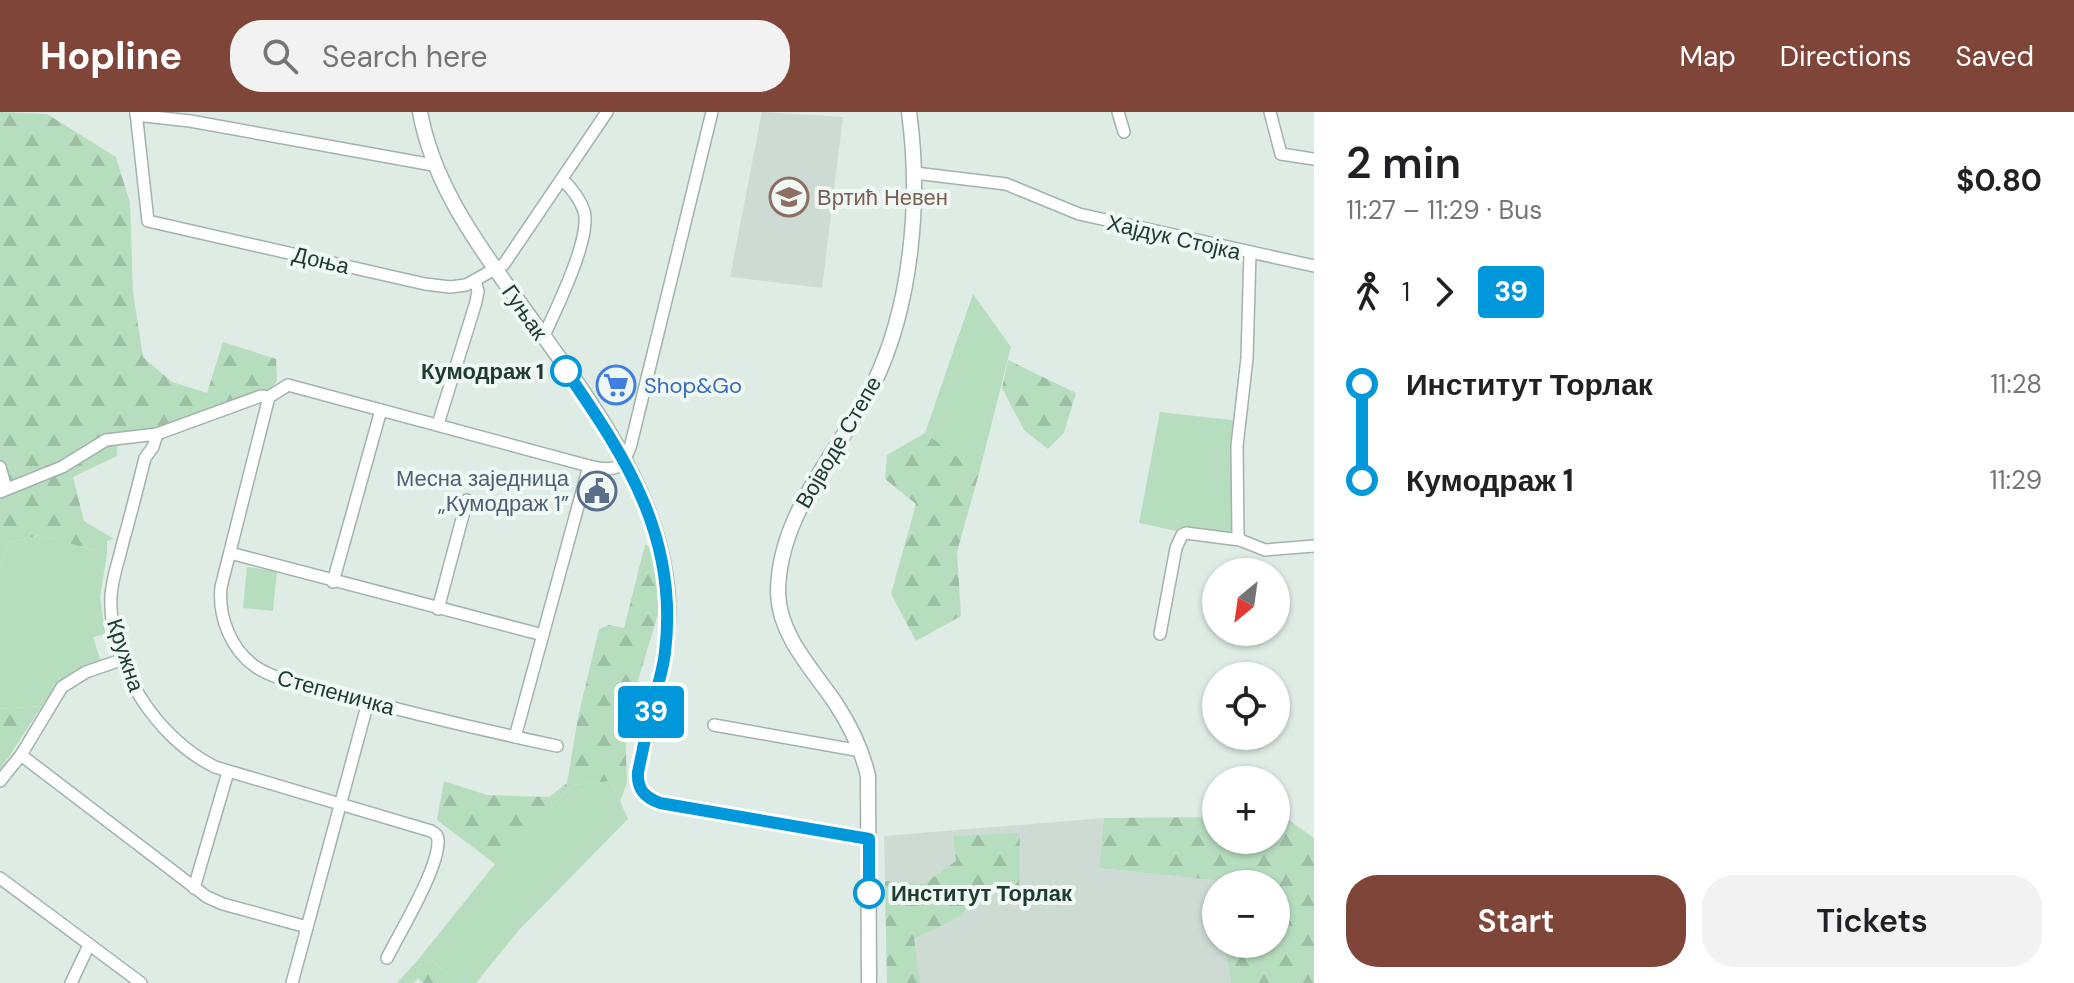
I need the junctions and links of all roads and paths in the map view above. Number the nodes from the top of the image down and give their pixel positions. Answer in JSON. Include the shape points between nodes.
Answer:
{"nodes":[{"id":1,"x":420,"y":112,"type":"edge"},
{"id":2,"x":607,"y":112,"type":"edge"},
{"id":3,"x":712,"y":112,"type":"edge"},
{"id":4,"x":909,"y":112,"type":"edge"},
{"id":5,"x":1118,"y":112,"type":"edge"},
{"id":6,"x":1270,"y":112,"type":"edge"},
{"id":7,"x":136,"y":113,"type":"edge"},
{"id":8,"x":1124,"y":132,"type":"dead end"},
{"id":9,"x":1314,"y":159,"type":"edge"},
{"id":10,"x":433,"y":165,"type":"junction"},
{"id":11,"x":915,"y":173,"type":"junction"},
{"id":12,"x":563,"y":180,"type":"junction"},
{"id":13,"x":1250,"y":252,"type":"junction"},
{"id":14,"x":1314,"y":266,"type":"edge"},
{"id":15,"x":496,"y":270,"type":"junction"},
{"id":16,"x":475,"y":281,"type":"junction"},
{"id":17,"x":543,"y":338,"type":"junction"},
{"id":18,"x":269,"y":397,"type":"junction"},
{"id":19,"x":381,"y":410,"type":"junction"},
{"id":20,"x":438,"y":424,"type":"junction"},
{"id":21,"x":157,"y":434,"type":"junction"},
{"id":22,"x":625,"y":462,"type":"junction"},
{"id":23,"x":589,"y":466,"type":"junction"},
{"id":24,"x":0,"y":467,"type":"edge"},
{"id":25,"x":3,"y":490,"type":"edge"},
{"id":26,"x":467,"y":500,"type":"dead end"},
{"id":27,"x":1240,"y":540,"type":"junction"},
{"id":28,"x":1314,"y":546,"type":"edge"},
{"id":29,"x":230,"y":553,"type":"junction"},
{"id":30,"x":333,"y":582,"type":"junction"},
{"id":31,"x":438,"y":609,"type":"junction"},
{"id":32,"x":1160,"y":634,"type":"dead end"},
{"id":33,"x":543,"y":635,"type":"junction"},
{"id":34,"x":124,"y":659,"type":"junction"},
{"id":35,"x":368,"y":702,"type":"junction"},
{"id":36,"x":714,"y":725,"type":"dead end"},
{"id":37,"x":515,"y":737,"type":"junction"},
{"id":38,"x":557,"y":746,"type":"dead end"},
{"id":39,"x":861,"y":751,"type":"junction"},
{"id":40,"x":21,"y":755,"type":"junction"},
{"id":41,"x":228,"y":772,"type":"junction"},
{"id":42,"x":0,"y":781,"type":"edge"},
{"id":43,"x":341,"y":805,"type":"junction"},
{"id":44,"x":869,"y":839,"type":"junction"},
{"id":45,"x":0,"y":878,"type":"edge"},
{"id":46,"x":194,"y":888,"type":"junction"},
{"id":47,"x":307,"y":927,"type":"junction"},
{"id":48,"x":89,"y":945,"type":"junction"},
{"id":49,"x":387,"y":958,"type":"dead end"},
{"id":50,"x":71,"y":983,"type":"edge"},
{"id":51,"x":141,"y":983,"type":"edge"},
{"id":52,"x":292,"y":983,"type":"edge"},
{"id":53,"x":869,"y":983,"type":"edge"}],
"edges":[{"from":1,"to":10,"type":"street","name":"Гуњак"},
{"from":2,"to":12,"type":"street"},
{"from":3,"to":22,"type":"street"},
{"from":4,"to":11,"type":"street","name":"Војводе Степе"},
{"from":5,"to":8,"type":"street"},
{"from":6,"to":9,"type":"street","via":[[1281,154]]},
{"from":7,"to":10,"type":"street"},
{"from":7,"to":16,"type":"street","name":"Доња","via":[[146,218],[153,222],[437,286]]},
{"from":10,"to":15,"type":"street","name":"Гуњак"},
{"from":11,"to":13,"type":"street","name":"Хајдук Стојка","via":[[1006,184],[1079,214]]},
{"from":11,"to":39,"type":"street","name":"Војводе Степе","via":[[906,267],[890,344],[866,398],[797,513],[778,594],[786,627]]},
{"from":12,"to":15,"type":"street"},
{"from":12,"to":17,"type":"street","via":[[578,198],[585,228]]},
{"from":13,"to":14,"type":"street"},
{"from":13,"to":27,"type":"street","name":"Хајдук Стојка","via":[[1247,358],[1237,446]]},
{"from":15,"to":16,"type":"street","name":"Доња"},
{"from":15,"to":17,"type":"street","name":"Гуњак"},
{"from":16,"to":20,"type":"street","name":"Гуњак","via":[[476,302]]},
{"from":17,"to":22,"type":"street","name":"Гуњак"},
{"from":18,"to":19,"type":"street","via":[[291,385]]},
{"from":18,"to":21,"type":"street"},
{"from":18,"to":29,"type":"street","name":"Степеничка"},
{"from":19,"to":20,"type":"street"},
{"from":19,"to":30,"type":"street"},
{"from":20,"to":23,"type":"street"},
{"from":21,"to":25,"type":"street","via":[[106,440],[62,467]]},
{"from":21,"to":34,"type":"street","name":"Кружна","via":[[145,458],[111,594]]},
{"from":22,"to":23,"type":"street","via":[[612,469]]},
{"from":22,"to":44,"type":"street","name":"Гуњак","via":[[655,528],[668,614],[664,661],[638,772],[641,789],[660,803]]},
{"from":23,"to":33,"type":"street"},
{"from":24,"to":25,"type":"street"},
{"from":26,"to":31,"type":"street"},
{"from":27,"to":28,"type":"street","via":[[1265,550]]},
{"from":27,"to":32,"type":"street","via":[[1182,535]]},
{"from":29,"to":30,"type":"street"},
{"from":29,"to":35,"type":"street","name":"Степеничка","via":[[221,608],[231,640],[246,659],[282,678]]},
{"from":30,"to":31,"type":"street"},
{"from":31,"to":33,"type":"street"},
{"from":33,"to":37,"type":"street"},
{"from":34,"to":40,"type":"street","via":[[62,687]]},
{"from":34,"to":41,"type":"street","name":"Кружна","via":[[155,719],[189,752]]},
{"from":35,"to":37,"type":"street","name":"Степеничка"},
{"from":35,"to":43,"type":"street"},
{"from":36,"to":39,"type":"street"},
{"from":37,"to":38,"type":"street","name":"Степеничка"},
{"from":39,"to":44,"type":"street","name":"Војводе Степе","via":[[868,776]]},
{"from":40,"to":42,"type":"street"},
{"from":40,"to":46,"type":"street"},
{"from":41,"to":43,"type":"street","name":"Кружна"},
{"from":41,"to":46,"type":"street"},
{"from":43,"to":47,"type":"street"},
{"from":43,"to":49,"type":"street","name":"Кружна","via":[[431,831],[438,839],[430,874]]},
{"from":44,"to":53,"type":"street","name":"Војводе Степе"},
{"from":45,"to":48,"type":"street"},
{"from":46,"to":47,"type":"street","via":[[223,904]]},
{"from":47,"to":52,"type":"street"},
{"from":48,"to":50,"type":"street"},
{"from":48,"to":51,"type":"street"}]}
